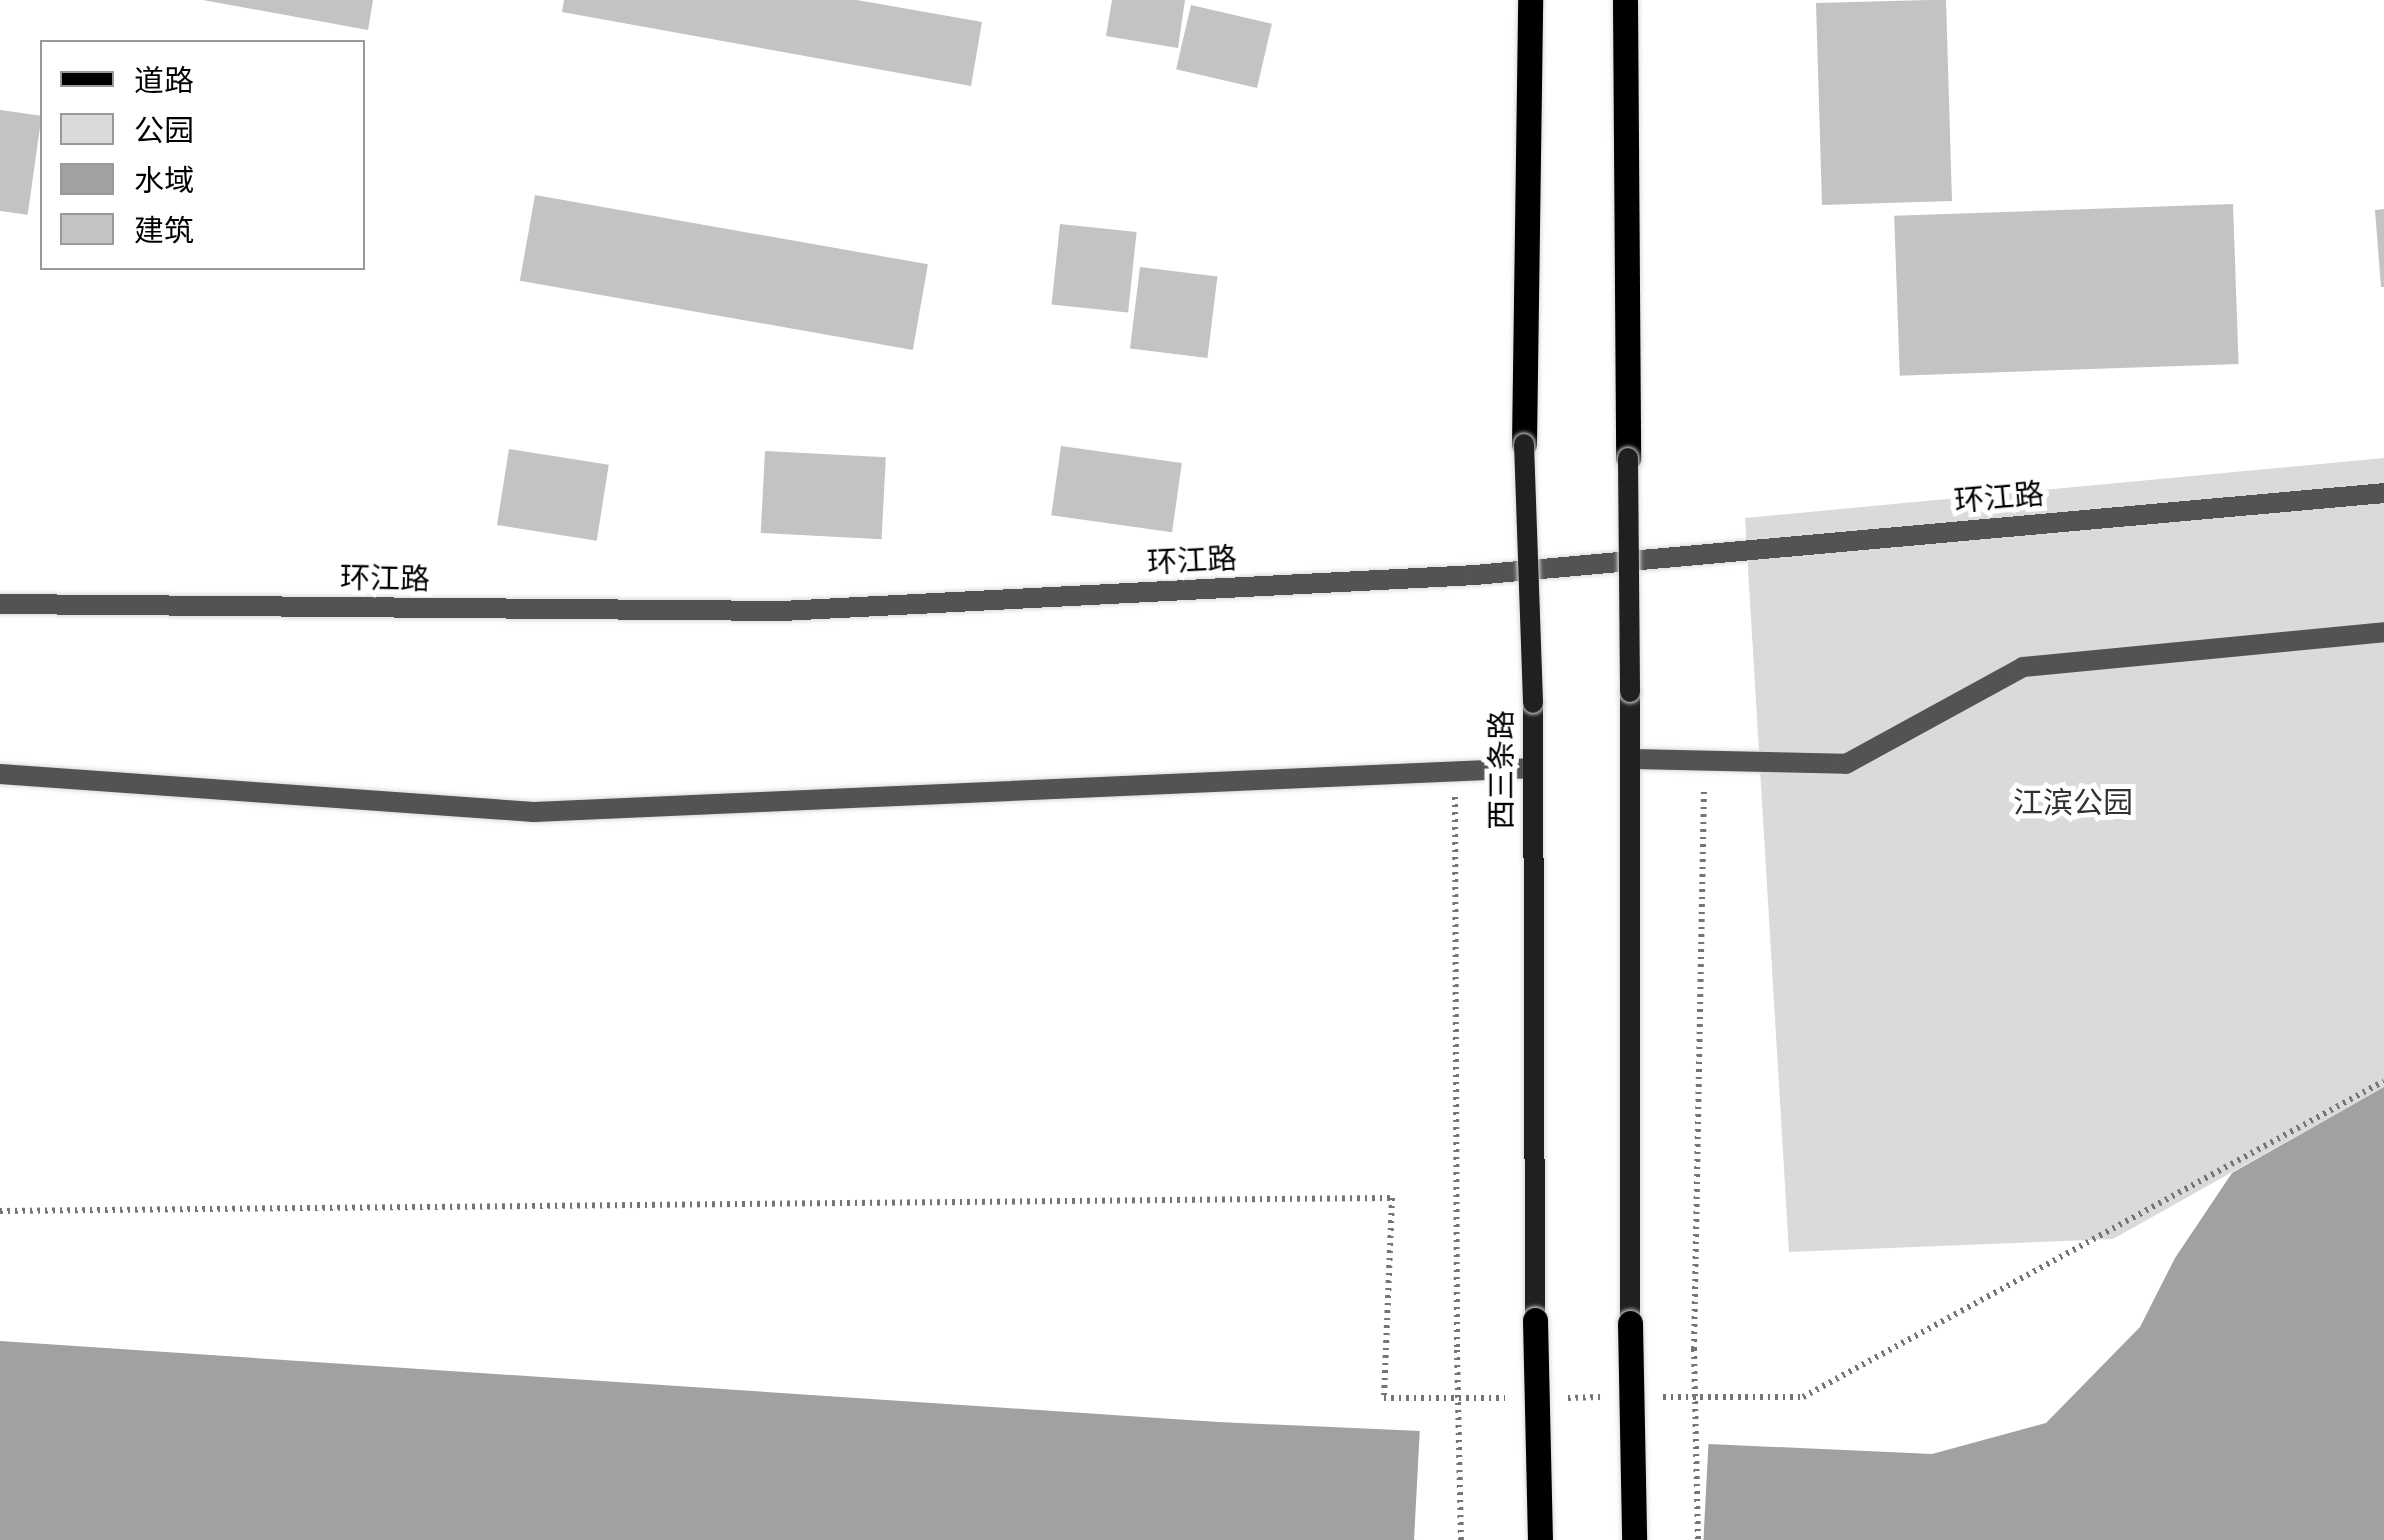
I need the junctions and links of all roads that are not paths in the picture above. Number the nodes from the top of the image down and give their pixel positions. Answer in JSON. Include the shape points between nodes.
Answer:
{"nodes":[{"id":1,"x":1530,"y":0,"type":"edge"},
{"id":2,"x":1625,"y":0,"type":"edge"},
{"id":3,"x":1524,"y":444,"type":"joint"},
{"id":4,"x":1628,"y":458,"type":"joint"},
{"id":5,"x":2384,"y":493,"type":"edge"},
{"id":6,"x":0,"y":604,"type":"edge"},
{"id":7,"x":2384,"y":632,"type":"edge"},
{"id":8,"x":1632,"y":759,"type":"junction"},
{"id":9,"x":1534,"y":768,"type":"junction"},
{"id":10,"x":0,"y":774,"type":"edge"},
{"id":11,"x":1536,"y":1320,"type":"joint"},
{"id":12,"x":1630,"y":1323,"type":"joint"},
{"id":13,"x":1540,"y":1540,"type":"edge"},
{"id":14,"x":1634,"y":1540,"type":"edge"}],
"edges":[{"from":1,"to":3,"type":"main road","name":"西三条路"},
{"from":2,"to":4,"type":"main road"},
{"from":3,"to":9,"type":"main road","name":"西三条路","bridge":true},
{"from":4,"to":8,"type":"main road","bridge":true},
{"from":5,"to":6,"type":"street","name":"环江路","via":[[1475,575],[782,612]]},
{"from":7,"to":8,"type":"street","via":[[2024,667],[1846,764]]},
{"from":8,"to":12,"type":"main road"},
{"from":9,"to":10,"type":"street","via":[[534,812]]},
{"from":9,"to":11,"type":"main road","name":"西三条路"},
{"from":11,"to":13,"type":"main road","name":"西三条路","bridge":true},
{"from":12,"to":14,"type":"main road","bridge":true}]}
